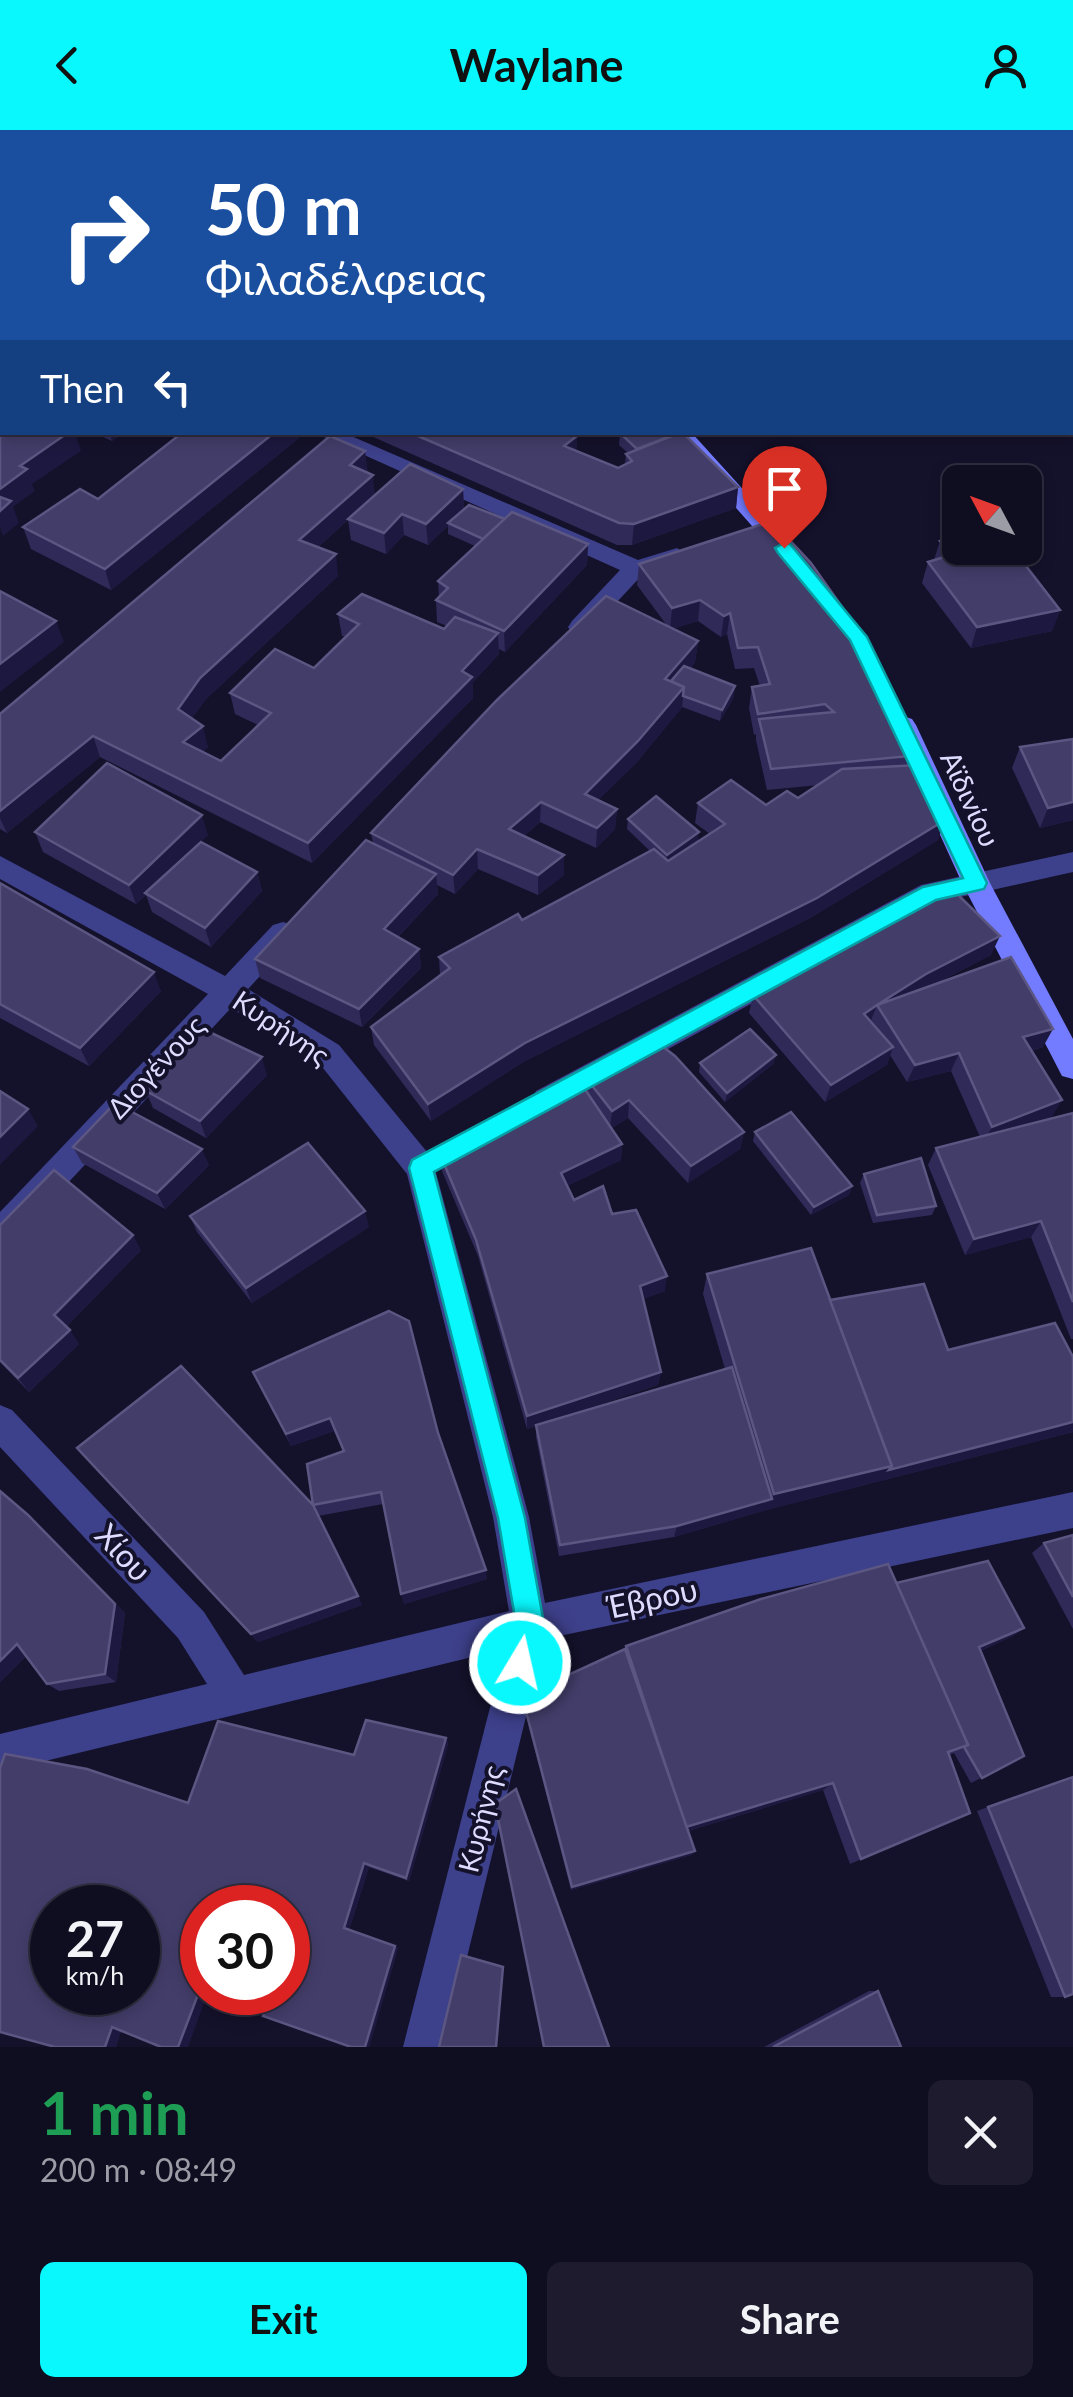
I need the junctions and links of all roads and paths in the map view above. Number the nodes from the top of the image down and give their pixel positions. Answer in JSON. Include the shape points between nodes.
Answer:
{"nodes":[{"id":1,"x":682,"y":435,"type":"edge"},
{"id":2,"x":328,"y":441,"type":"edge"},
{"id":3,"x":766,"y":528,"type":"junction"},
{"id":4,"x":636,"y":568,"type":"junction"},
{"id":5,"x":810,"y":577,"type":"edge"},
{"id":6,"x":554,"y":653,"type":"edge"},
{"id":7,"x":893,"y":704,"type":"edge"},
{"id":8,"x":1073,"y":862,"type":"edge"},
{"id":9,"x":0,"y":866,"type":"edge"},
{"id":10,"x":976,"y":883,"type":"junction"},
{"id":11,"x":295,"y":920,"type":"edge"},
{"id":12,"x":227,"y":991,"type":"junction"},
{"id":13,"x":1073,"y":1068,"type":"edge"},
{"id":14,"x":526,"y":1111,"type":"edge"},
{"id":15,"x":0,"y":1234,"type":"edge"},
{"id":16,"x":0,"y":1422,"type":"edge"},
{"id":17,"x":1073,"y":1510,"type":"edge"},
{"id":18,"x":530,"y":1624,"type":"junction"},
{"id":19,"x":234,"y":1694,"type":"junction"},
{"id":20,"x":0,"y":1753,"type":"edge"},
{"id":21,"x":424,"y":2047,"type":"edge"}],
"edges":[{"from":1,"to":3,"type":"street"},
{"from":2,"to":4,"type":"street"},
{"from":3,"to":4,"type":"street"},
{"from":3,"to":5,"type":"street"},
{"from":4,"to":6,"type":"street"},
{"from":7,"to":10,"type":"street","name":"Αϊδινίου"},
{"from":8,"to":10,"type":"street"},
{"from":9,"to":12,"type":"street","name":"Κυρήνης"},
{"from":10,"to":13,"type":"street","name":"Αϊδινίου"},
{"from":10,"to":14,"type":"street","via":[[931,893]]},
{"from":11,"to":12,"type":"street","name":"Διογένους"},
{"from":12,"to":15,"type":"street","name":"Διογένους"},
{"from":12,"to":18,"type":"street","name":"Κυρήνης","via":[[329,1054],[429,1163],[512,1518]]},
{"from":16,"to":19,"type":"street","name":"Χίου","via":[[190,1625]]},
{"from":17,"to":18,"type":"street","name":"Έβρου"},
{"from":18,"to":19,"type":"street","name":"Έβρου"},
{"from":18,"to":21,"type":"street","name":"Κυρήνης"},
{"from":19,"to":20,"type":"street","name":"Έβρου"}]}
